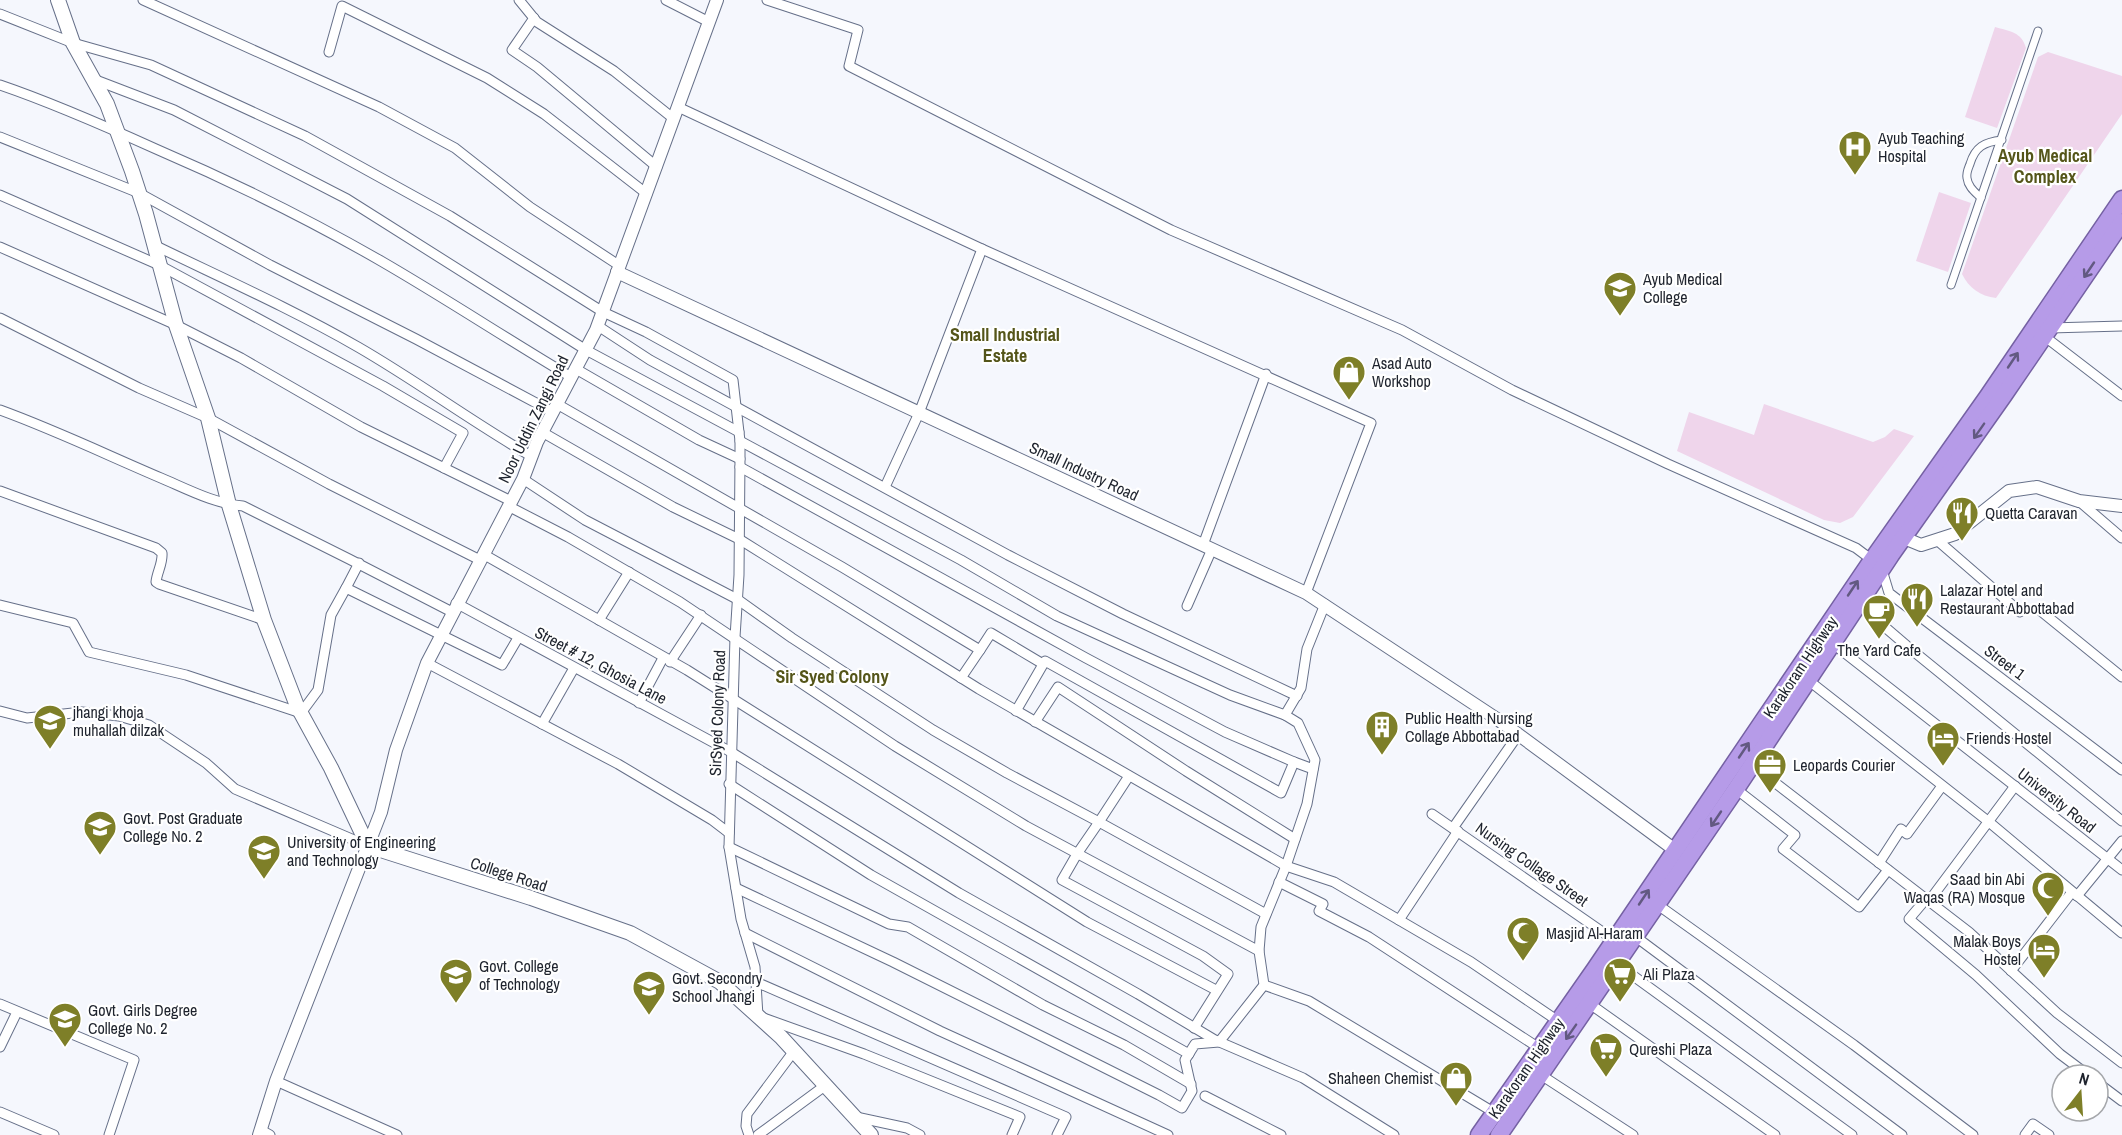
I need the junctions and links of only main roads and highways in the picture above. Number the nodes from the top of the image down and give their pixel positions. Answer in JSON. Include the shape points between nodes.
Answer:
{"nodes":[{"id":1,"x":58,"y":0,"type":"edge"},
{"id":2,"x":2122,"y":199,"type":"edge"},
{"id":3,"x":2122,"y":222,"type":"edge"},
{"id":4,"x":1877,"y":565,"type":"junction"},
{"id":5,"x":1682,"y":855,"type":"junction"},
{"id":6,"x":871,"y":1135,"type":"edge"},
{"id":7,"x":1479,"y":1135,"type":"edge"},
{"id":8,"x":1499,"y":1135,"type":"edge"}],
"edges":[{"from":1,"to":6,"type":"main road","name":"College Road","via":[[73,43],[107,104],[139,194],[176,326],[208,418],[229,505],[264,620],[301,713],[368,846],[630,933],[720,982],[794,1051]]},
{"from":4,"to":2,"type":"highway","name":"Karakoram Highway","one_way":true},
{"from":3,"to":4,"type":"highway","name":"Karakoram Highway","one_way":true,"via":[[1904,538]]},
{"from":5,"to":4,"type":"highway","name":"Karakoram Highway","one_way":true},
{"from":4,"to":5,"type":"highway","name":"Karakoram Highway","one_way":true,"via":[[1858,604],[1736,789]]},
{"from":7,"to":5,"type":"highway","name":"Karakoram Highway","one_way":true,"via":[[1614,940]]},
{"from":5,"to":8,"type":"highway","name":"Karakoram Highway","one_way":true,"via":[[1658,905]]}]}
